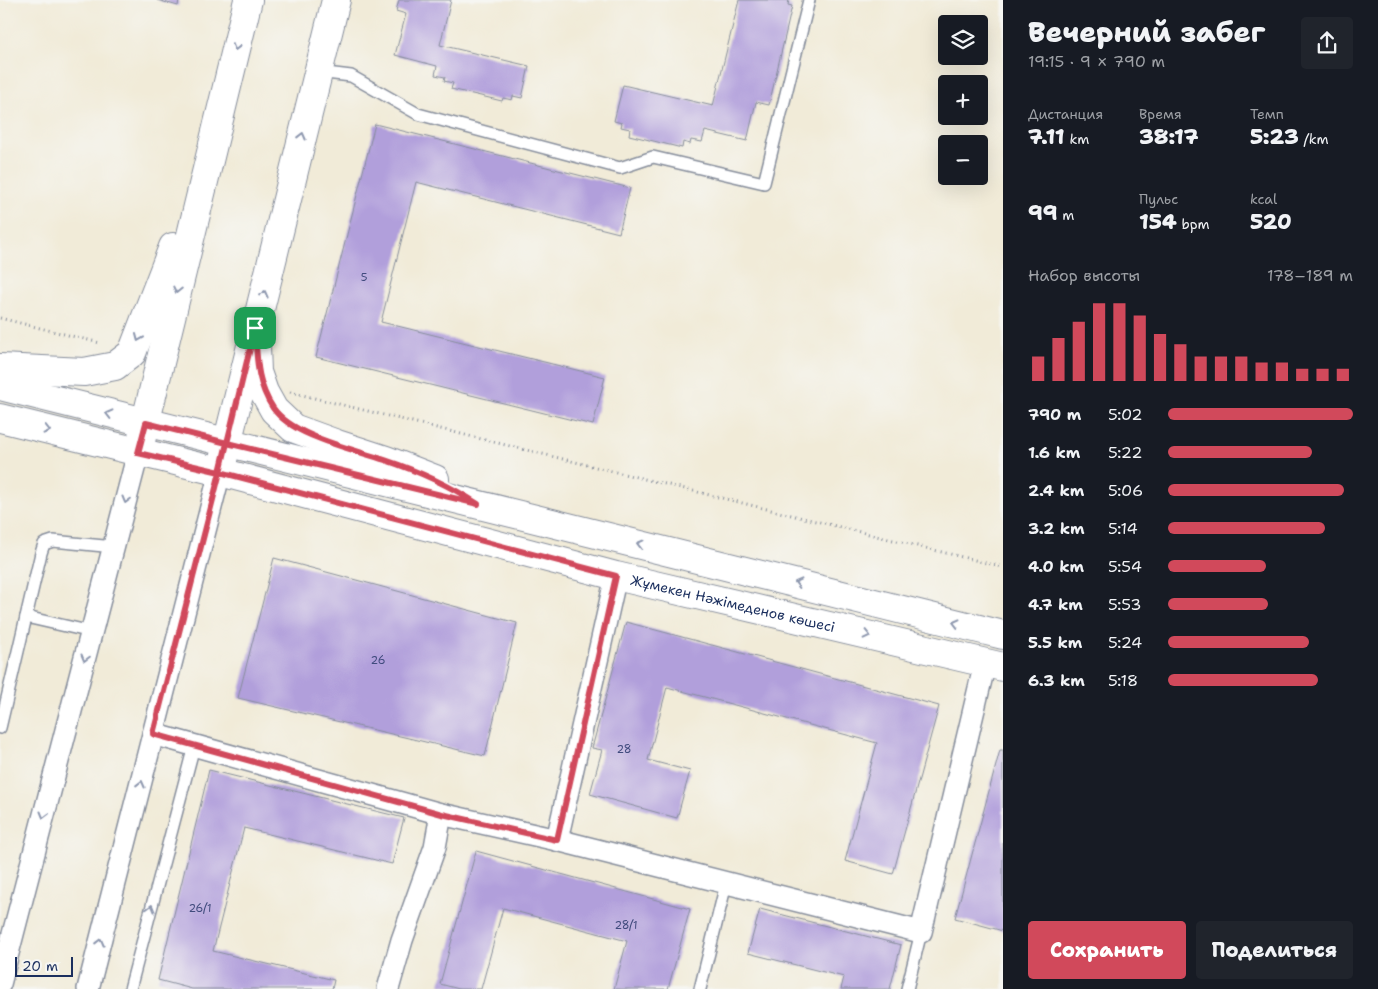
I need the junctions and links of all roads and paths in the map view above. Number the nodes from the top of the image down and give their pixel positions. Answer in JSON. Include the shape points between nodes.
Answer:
{"nodes":[{"id":1,"x":248,"y":0,"type":"edge"},
{"id":2,"x":336,"y":0,"type":"edge"},
{"id":3,"x":809,"y":0,"type":"edge"},
{"id":4,"x":318,"y":72,"type":"junction"},
{"id":5,"x":199,"y":197,"type":"junction"},
{"id":6,"x":0,"y":318,"type":"edge"},
{"id":7,"x":255,"y":328,"type":"junction"},
{"id":8,"x":100,"y":343,"type":"dead end"},
{"id":9,"x":0,"y":368,"type":"edge"},
{"id":10,"x":0,"y":386,"type":"edge"},
{"id":11,"x":282,"y":390,"type":"dead end"},
{"id":12,"x":0,"y":418,"type":"edge"},
{"id":13,"x":146,"y":423,"type":"junction"},
{"id":14,"x":227,"y":443,"type":"junction"},
{"id":15,"x":138,"y":453,"type":"junction"},
{"id":16,"x":220,"y":472,"type":"junction"},
{"id":17,"x":478,"y":504,"type":"junction"},
{"id":18,"x":114,"y":547,"type":"junction"},
{"id":19,"x":1003,"y":567,"type":"edge"},
{"id":20,"x":616,"y":576,"type":"junction"},
{"id":21,"x":26,"y":616,"type":"junction"},
{"id":22,"x":92,"y":632,"type":"junction"},
{"id":23,"x":1003,"y":634,"type":"edge"},
{"id":24,"x":994,"y":665,"type":"edge"},
{"id":25,"x":0,"y":728,"type":"edge"},
{"id":26,"x":153,"y":734,"type":"junction"},
{"id":27,"x":194,"y":746,"type":"junction"},
{"id":28,"x":442,"y":814,"type":"junction"},
{"id":29,"x":557,"y":840,"type":"junction"},
{"id":30,"x":726,"y":884,"type":"junction"},
{"id":31,"x":920,"y":932,"type":"junction"},
{"id":32,"x":0,"y":984,"type":"edge"},
{"id":33,"x":88,"y":989,"type":"edge"},
{"id":34,"x":130,"y":989,"type":"edge"},
{"id":35,"x":388,"y":989,"type":"edge"},
{"id":36,"x":700,"y":989,"type":"edge"},
{"id":37,"x":908,"y":989,"type":"edge"}],
"edges":[{"from":1,"to":5,"type":"main road","one_way":true},
{"from":2,"to":4,"type":"main road"},
{"from":3,"to":4,"type":"lane","via":[[764,183],[653,157],[620,168],[418,114],[351,76]]},
{"from":7,"to":4,"type":"main road","one_way":true},
{"from":5,"to":9,"type":"main road","one_way":true,"via":[[173,248],[132,353],[115,366],[84,372]]},
{"from":5,"to":13,"type":"main road","one_way":true},
{"from":6,"to":8,"type":"path"},
{"from":7,"to":14,"type":"main road"},
{"from":7,"to":17,"type":"main road","via":[[258,372],[264,392],[274,410],[293,428],[429,476]]},
{"from":13,"to":10,"type":"main road","one_way":true},
{"from":11,"to":19,"type":"path"},
{"from":12,"to":15,"type":"main road","name":"Жұмекен Нәжімеденов көшесі","one_way":true},
{"from":13,"to":14,"type":"main road"},
{"from":13,"to":15,"type":"main road"},
{"from":14,"to":16,"type":"main road"},
{"from":14,"to":17,"type":"main road"},
{"from":15,"to":16,"type":"main road","name":"Жұмекен Нәжімеденов көшесі"},
{"from":15,"to":18,"type":"street","one_way":true},
{"from":16,"to":20,"type":"main road","name":"Жұмекен Нәжімеденов көшесі"},
{"from":16,"to":26,"type":"street"},
{"from":23,"to":17,"type":"main road","one_way":true},
{"from":18,"to":21,"type":"lane","via":[[53,541],[44,544]]},
{"from":18,"to":22,"type":"street"},
{"from":20,"to":24,"type":"main road","name":"Жұмекен Нәжімеденов көшесі","one_way":true},
{"from":20,"to":29,"type":"street"},
{"from":21,"to":22,"type":"lane"},
{"from":21,"to":25,"type":"lane"},
{"from":22,"to":32,"type":"street","one_way":true},
{"from":24,"to":31,"type":"street"},
{"from":26,"to":27,"type":"street"},
{"from":33,"to":26,"type":"street","one_way":true},
{"from":27,"to":28,"type":"street"},
{"from":34,"to":27,"type":"lane","one_way":true},
{"from":28,"to":29,"type":"street"},
{"from":28,"to":35,"type":"street","via":[[435,847]]},
{"from":29,"to":30,"type":"street"},
{"from":30,"to":31,"type":"street"},
{"from":30,"to":36,"type":"lane"},
{"from":31,"to":37,"type":"lane"}]}
